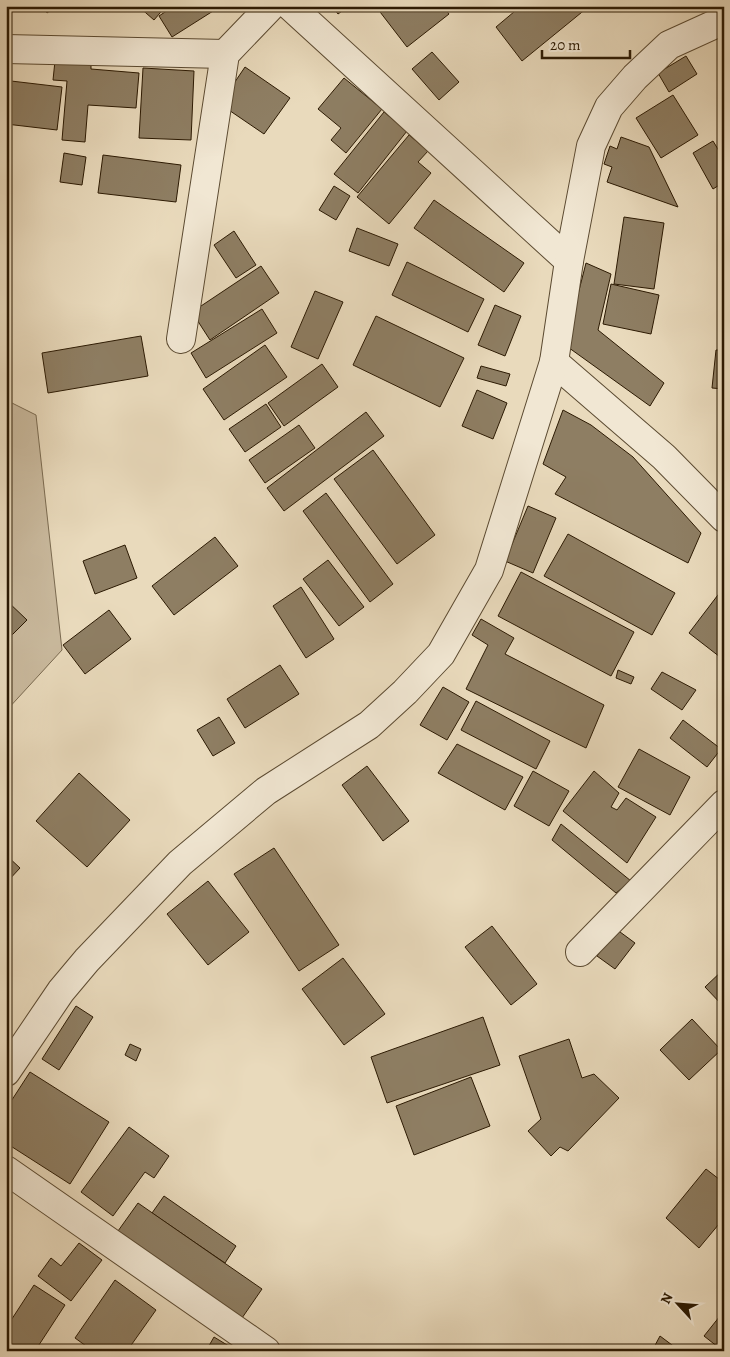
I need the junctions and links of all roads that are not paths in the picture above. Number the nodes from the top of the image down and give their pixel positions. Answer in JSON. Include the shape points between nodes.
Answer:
{"nodes":[{"id":1,"x":272,"y":6,"type":"edge"},
{"id":2,"x":290,"y":6,"type":"edge"},
{"id":3,"x":724,"y":20,"type":"edge"},
{"id":4,"x":6,"y":49,"type":"edge"},
{"id":5,"x":225,"y":54,"type":"junction"},
{"id":6,"x":569,"y":261,"type":"junction"},
{"id":7,"x":181,"y":339,"type":"dead end"},
{"id":8,"x":554,"y":362,"type":"junction"},
{"id":9,"x":724,"y":518,"type":"edge"},
{"id":10,"x":724,"y":804,"type":"edge"},
{"id":11,"x":580,"y":952,"type":"dead end"},
{"id":12,"x":6,"y":1072,"type":"edge"},
{"id":13,"x":6,"y":1170,"type":"edge"},
{"id":14,"x":266,"y":1351,"type":"edge"}],
"edges":[{"from":1,"to":5,"type":"street"},
{"from":2,"to":6,"type":"street"},
{"from":3,"to":6,"type":"street","via":[[669,45],[609,107],[591,146]]},
{"from":4,"to":5,"type":"street"},
{"from":5,"to":7,"type":"street"},
{"from":6,"to":8,"type":"street"},
{"from":8,"to":9,"type":"street","via":[[658,451]]},
{"from":8,"to":12,"type":"street","via":[[488,570],[441,654],[369,725],[266,791],[180,863],[87,960]]},
{"from":10,"to":11,"type":"street"},
{"from":13,"to":14,"type":"street"}]}
